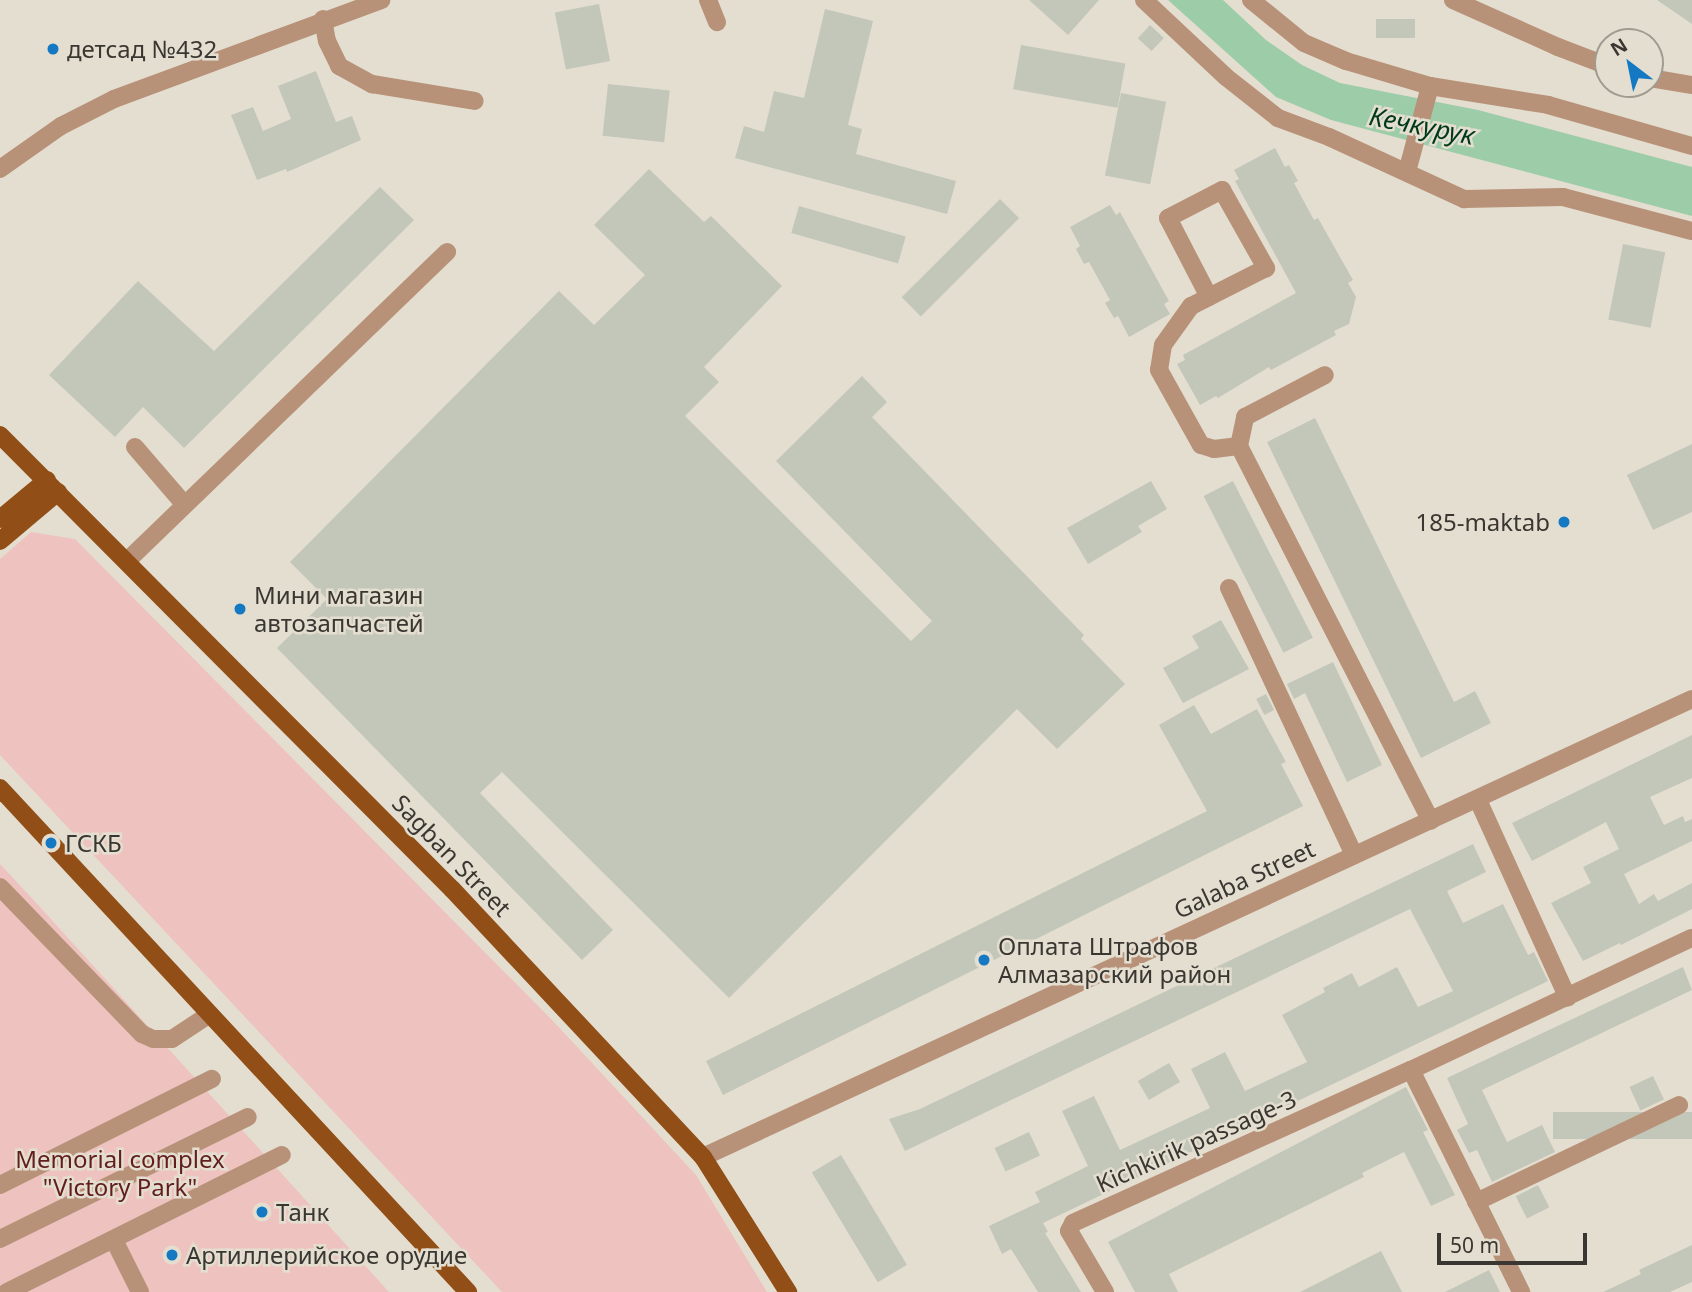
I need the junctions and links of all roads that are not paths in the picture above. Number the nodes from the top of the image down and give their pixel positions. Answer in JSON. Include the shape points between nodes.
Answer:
{"nodes":[{"id":1,"x":381,"y":0,"type":"edge"},
{"id":2,"x":708,"y":0,"type":"edge"},
{"id":3,"x":1144,"y":0,"type":"edge"},
{"id":4,"x":1251,"y":0,"type":"edge"},
{"id":5,"x":1453,"y":0,"type":"edge"},
{"id":6,"x":323,"y":19,"type":"junction"},
{"id":7,"x":717,"y":22,"type":"dead end"},
{"id":8,"x":1594,"y":61,"type":"edge"},
{"id":9,"x":1664,"y":80,"type":"edge"},
{"id":10,"x":1692,"y":85,"type":"edge"},
{"id":11,"x":1430,"y":86,"type":"junction"},
{"id":12,"x":475,"y":101,"type":"dead end"},
{"id":13,"x":1692,"y":146,"type":"edge"},
{"id":14,"x":0,"y":169,"type":"edge"},
{"id":15,"x":1407,"y":172,"type":"junction"},
{"id":16,"x":1692,"y":231,"type":"edge"},
{"id":17,"x":447,"y":252,"type":"dead end"},
{"id":18,"x":1209,"y":297,"type":"junction"},
{"id":19,"x":1325,"y":374,"type":"dead end"},
{"id":20,"x":0,"y":435,"type":"edge"},
{"id":21,"x":1239,"y":446,"type":"junction"},
{"id":22,"x":135,"y":447,"type":"dead end"},
{"id":23,"x":52,"y":486,"type":"junction"},
{"id":24,"x":184,"y":503,"type":"junction"},
{"id":25,"x":0,"y":519,"type":"edge"},
{"id":26,"x":0,"y":541,"type":"edge"},
{"id":27,"x":127,"y":561,"type":"junction"},
{"id":28,"x":1229,"y":588,"type":"dead end"},
{"id":29,"x":1692,"y":699,"type":"edge"},
{"id":30,"x":0,"y":788,"type":"edge"},
{"id":31,"x":1478,"y":800,"type":"junction"},
{"id":32,"x":1431,"y":821,"type":"junction"},
{"id":33,"x":1354,"y":855,"type":"junction"},
{"id":34,"x":0,"y":887,"type":"edge"},
{"id":35,"x":1692,"y":938,"type":"edge"},
{"id":36,"x":1568,"y":998,"type":"junction"},
{"id":37,"x":210,"y":1014,"type":"junction"},
{"id":38,"x":1411,"y":1070,"type":"junction"},
{"id":39,"x":212,"y":1079,"type":"dead end"},
{"id":40,"x":1679,"y":1105,"type":"dead end"},
{"id":41,"x":248,"y":1117,"type":"dead end"},
{"id":42,"x":282,"y":1155,"type":"dead end"},
{"id":43,"x":702,"y":1157,"type":"junction"},
{"id":44,"x":0,"y":1185,"type":"edge"},
{"id":45,"x":1476,"y":1202,"type":"junction"},
{"id":46,"x":0,"y":1239,"type":"edge"},
{"id":47,"x":114,"y":1240,"type":"junction"},
{"id":48,"x":7,"y":1292,"type":"edge"},
{"id":49,"x":140,"y":1292,"type":"edge"},
{"id":50,"x":468,"y":1292,"type":"edge"},
{"id":51,"x":788,"y":1292,"type":"edge"},
{"id":52,"x":1105,"y":1292,"type":"edge"},
{"id":53,"x":1521,"y":1292,"type":"edge"}],
"edges":[{"from":1,"to":6,"type":"street"},
{"from":2,"to":7,"type":"street"},
{"from":3,"to":15,"type":"street","via":[[1226,77],[1278,118]]},
{"from":4,"to":11,"type":"street","via":[[1304,43]]},
{"from":5,"to":8,"type":"street"},
{"from":6,"to":12,"type":"street","via":[[339,66],[372,84]]},
{"from":6,"to":14,"type":"street","via":[[114,99],[61,126]]},
{"from":9,"to":10,"type":"street"},
{"from":11,"to":13,"type":"street","via":[[1548,106]]},
{"from":11,"to":15,"type":"street"},
{"from":15,"to":16,"type":"street","via":[[1464,199],[1563,197]]},
{"from":17,"to":24,"type":"street"},
{"from":18,"to":18,"type":"street","via":[[1266,268],[1222,190],[1168,218]]},
{"from":18,"to":21,"type":"street","via":[[1191,306],[1163,345],[1159,370],[1201,445],[1214,449]]},
{"from":19,"to":21,"type":"street","via":[[1245,417]]},
{"from":20,"to":23,"type":"main road","name":"Sagban Street"},
{"from":21,"to":32,"type":"street"},
{"from":22,"to":24,"type":"street"},
{"from":23,"to":25,"type":"main road"},
{"from":23,"to":26,"type":"main road"},
{"from":23,"to":27,"type":"main road","name":"Sagban Street"},
{"from":24,"to":27,"type":"street"},
{"from":27,"to":43,"type":"main road","name":"Sagban Street","via":[[452,889]]},
{"from":28,"to":33,"type":"street"},
{"from":29,"to":31,"type":"street","name":"Galaba Street"},
{"from":30,"to":37,"type":"main road"},
{"from":31,"to":32,"type":"street","name":"Galaba Street"},
{"from":31,"to":36,"type":"street"},
{"from":32,"to":33,"type":"street","name":"Galaba Street"},
{"from":33,"to":43,"type":"street","name":"Galaba Street"},
{"from":34,"to":37,"type":"street","via":[[142,1034],[172,1039]]},
{"from":35,"to":36,"type":"street","name":"Kichkirik passage-3"},
{"from":36,"to":38,"type":"street","name":"Kichkirik passage-3"},
{"from":37,"to":50,"type":"main road"},
{"from":38,"to":45,"type":"street"},
{"from":38,"to":52,"type":"street","name":"Kichkirik passage-3","via":[[1073,1223],[1069,1231]]},
{"from":39,"to":44,"type":"street"},
{"from":40,"to":45,"type":"street"},
{"from":41,"to":46,"type":"street"},
{"from":42,"to":47,"type":"street"},
{"from":43,"to":51,"type":"main road","name":"Sagban Street"},
{"from":45,"to":53,"type":"street"},
{"from":47,"to":48,"type":"street"},
{"from":47,"to":49,"type":"street"}]}
